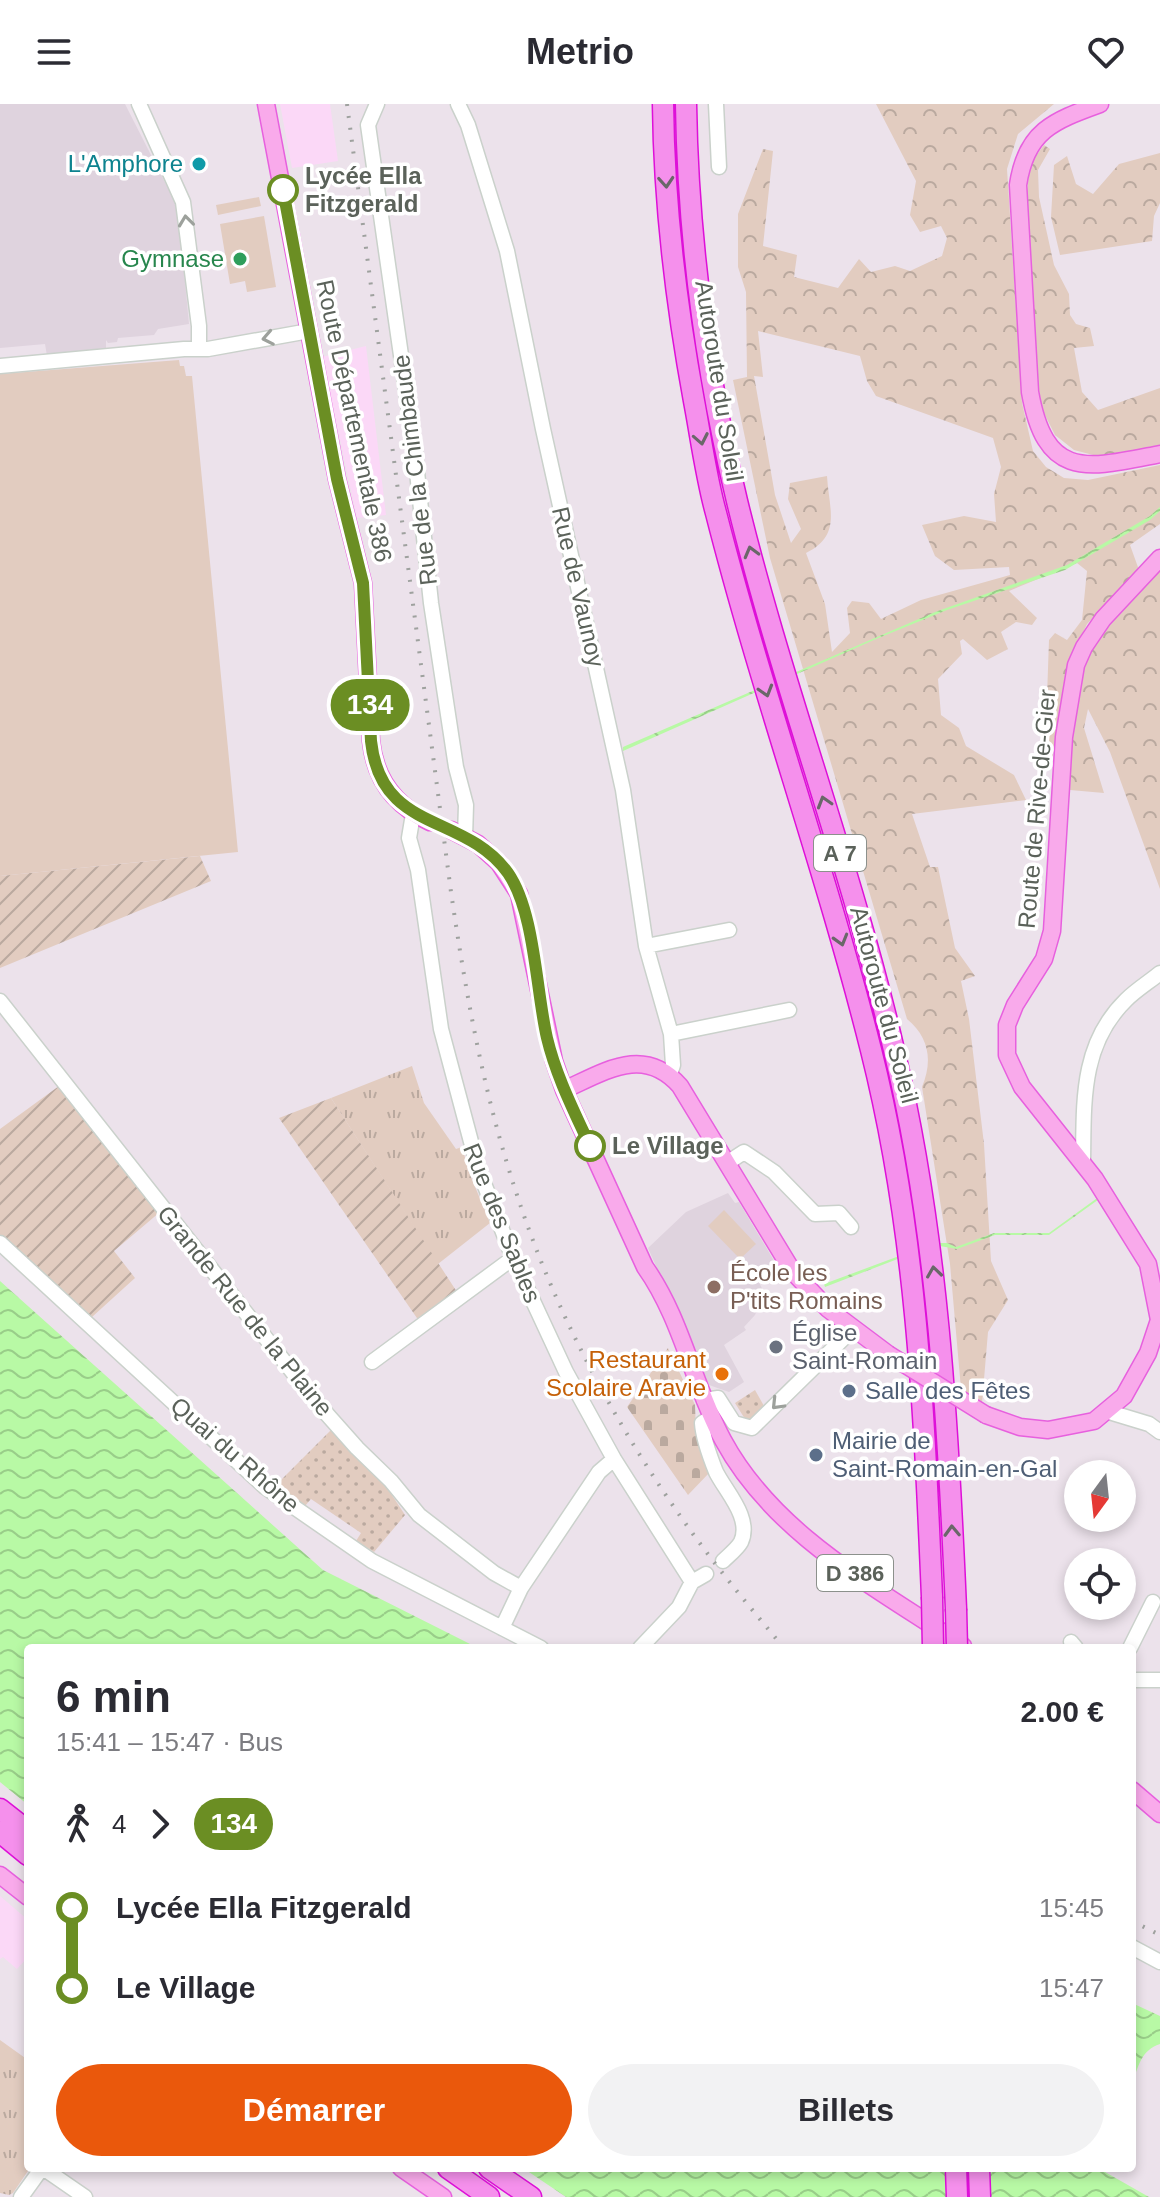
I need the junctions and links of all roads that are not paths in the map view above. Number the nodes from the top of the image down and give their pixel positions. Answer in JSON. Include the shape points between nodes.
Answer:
{"nodes":[{"id":1,"x":139,"y":104,"type":"edge"},
{"id":2,"x":266,"y":104,"type":"edge"},
{"id":3,"x":377,"y":104,"type":"edge"},
{"id":4,"x":458,"y":104,"type":"edge"},
{"id":5,"x":663,"y":104,"type":"edge"},
{"id":6,"x":686,"y":104,"type":"edge"},
{"id":7,"x":716,"y":104,"type":"edge"},
{"id":8,"x":1100,"y":104,"type":"edge"},
{"id":9,"x":719,"y":167,"type":"dead end"},
{"id":10,"x":309,"y":331,"type":"junction"},
{"id":11,"x":199,"y":349,"type":"junction"},
{"id":12,"x":0,"y":366,"type":"edge"},
{"id":13,"x":1160,"y":454,"type":"edge"},
{"id":14,"x":1160,"y":558,"type":"edge"},
{"id":15,"x":413,"y":814,"type":"junction"},
{"id":16,"x":430,"y":822,"type":"dead end"},
{"id":17,"x":458,"y":833,"type":"joint"},
{"id":18,"x":729,"y":930,"type":"dead end"},
{"id":19,"x":646,"y":946,"type":"junction"},
{"id":20,"x":1160,"y":973,"type":"edge"},
{"id":21,"x":0,"y":1001,"type":"edge"},
{"id":22,"x":789,"y":1010,"type":"dead end"},
{"id":23,"x":671,"y":1034,"type":"junction"},
{"id":24,"x":670,"y":1074,"type":"junction"},
{"id":25,"x":564,"y":1090,"type":"junction"},
{"id":26,"x":727,"y":1163,"type":"junction"},
{"id":27,"x":1083,"y":1163,"type":"junction"},
{"id":28,"x":851,"y":1227,"type":"dead end"},
{"id":29,"x":0,"y":1243,"type":"edge"},
{"id":30,"x":513,"y":1258,"type":"junction"},
{"id":31,"x":852,"y":1330,"type":"junction"},
{"id":32,"x":372,"y":1362,"type":"dead end"},
{"id":33,"x":704,"y":1400,"type":"junction"},
{"id":34,"x":1106,"y":1411,"type":"junction"},
{"id":35,"x":711,"y":1417,"type":"junction"},
{"id":36,"x":1160,"y":1432,"type":"edge"},
{"id":37,"x":614,"y":1459,"type":"junction"},
{"id":38,"x":723,"y":1561,"type":"dead end"},
{"id":39,"x":706,"y":1574,"type":"dead end"},
{"id":40,"x":692,"y":1582,"type":"junction"},
{"id":41,"x":521,"y":1588,"type":"junction"},
{"id":42,"x":1153,"y":1602,"type":"dead end"},
{"id":43,"x":502,"y":1628,"type":"junction"},
{"id":44,"x":533,"y":1644,"type":"edge"},
{"id":45,"x":644,"y":1644,"type":"edge"},
{"id":46,"x":933,"y":1644,"type":"edge"},
{"id":47,"x":957,"y":1644,"type":"edge"},
{"id":48,"x":960,"y":1644,"type":"edge"},
{"id":49,"x":1132,"y":1644,"type":"edge"},
{"id":50,"x":1136,"y":1680,"type":"edge"},
{"id":51,"x":1160,"y":1680,"type":"edge"},
{"id":52,"x":1136,"y":1793,"type":"edge"},
{"id":53,"x":0,"y":1809,"type":"edge"},
{"id":54,"x":1160,"y":1814,"type":"edge"},
{"id":55,"x":24,"y":1828,"type":"edge"},
{"id":56,"x":0,"y":1832,"type":"edge"},
{"id":57,"x":24,"y":1852,"type":"edge"},
{"id":58,"x":0,"y":1875,"type":"edge"},
{"id":59,"x":24,"y":1894,"type":"edge"},
{"id":60,"x":1136,"y":1949,"type":"edge"},
{"id":61,"x":1160,"y":1962,"type":"edge"},
{"id":62,"x":40,"y":2172,"type":"edge"},
{"id":63,"x":49,"y":2172,"type":"edge"},
{"id":64,"x":407,"y":2172,"type":"edge"},
{"id":65,"x":454,"y":2172,"type":"edge"},
{"id":66,"x":495,"y":2172,"type":"edge"},
{"id":67,"x":956,"y":2172,"type":"edge"},
{"id":68,"x":979,"y":2172,"type":"edge"},
{"id":69,"x":21,"y":2197,"type":"edge"},
{"id":70,"x":85,"y":2197,"type":"edge"},
{"id":71,"x":443,"y":2197,"type":"edge"},
{"id":72,"x":489,"y":2197,"type":"edge"},
{"id":73,"x":531,"y":2197,"type":"edge"},
{"id":74,"x":957,"y":2197,"type":"edge"},
{"id":75,"x":980,"y":2197,"type":"edge"}],
"edges":[{"from":11,"to":1,"type":"street","one_way":true,"via":[[183,202]]},
{"from":2,"to":10,"type":"main road","name":"Route Départementale 386"},
{"from":3,"to":17,"type":"street","name":"Rue de la Chimbaude","via":[[368,125],[431,603],[466,805]]},
{"from":4,"to":19,"type":"street","name":"Rue de Vaunoy","via":[[507,251],[623,790]]},
{"from":5,"to":46,"type":"highway","name":"Autoroute du Soleil","number":"A 7","one_way":true,"bridge":true,"via":[[679,310],[715,509],[853,982],[896,1168],[924,1407]]},
{"from":47,"to":6,"type":"highway","name":"Autoroute du Soleil","number":"A 7","one_way":true,"bridge":true,"via":[[947,1408],[923,1191],[876,976],[737,500],[702,307]]},
{"from":7,"to":9,"type":"street"},
{"from":8,"to":13,"type":"main road","via":[[1044,129],[1022,163],[1018,185],[1030,392],[1034,415],[1052,449],[1064,457],[1087,466]]},
{"from":10,"to":11,"type":"street","one_way":true},
{"from":10,"to":15,"type":"main road","name":"Route Départementale 386","via":[[363,583],[375,766],[383,783]]},
{"from":11,"to":12,"type":"street"},
{"from":14,"to":27,"type":"main road","name":"Route de Rive-de-Gier","via":[[1103,619],[1076,665],[1064,737],[1052,931],[1044,959],[1007,1025],[1007,1055],[1022,1087]]},
{"from":15,"to":16,"type":"main road","name":"Route Départementale 386"},
{"from":15,"to":30,"type":"street","name":"Rue des Sables","via":[[409,838],[441,1029],[478,1168]]},
{"from":17,"to":25,"type":"main road","number":"D 386","via":[[499,863],[519,894],[548,1042]]},
{"from":18,"to":19,"type":"street"},
{"from":19,"to":23,"type":"street","name":"Rue de Vaunoy"},
{"from":20,"to":27,"type":"street","via":[[1126,1000],[1103,1028],[1084,1087]]},
{"from":21,"to":41,"type":"street","name":"Grande Rue de la Plaine","via":[[357,1448],[429,1524]]},
{"from":22,"to":23,"type":"street"},
{"from":23,"to":24,"type":"street","name":"Rue de Vaunoy"},
{"from":24,"to":25,"type":"main road","via":[[635,1062]]},
{"from":24,"to":26,"type":"main road","name":"Route de Rive-de-Gier"},
{"from":25,"to":33,"type":"main road","number":"D 386","via":[[660,1291]]},
{"from":26,"to":28,"type":"street","via":[[744,1152],[774,1172],[815,1214],[839,1213]]},
{"from":26,"to":31,"type":"main road","name":"Route de Rive-de-Gier","via":[[793,1272]]},
{"from":27,"to":34,"type":"main road","name":"Route de Rive-de-Gier","via":[[1148,1264],[1159,1320],[1124,1396]]},
{"from":29,"to":43,"type":"street","name":"Quai du Rhône","via":[[265,1487],[372,1561]]},
{"from":30,"to":32,"type":"street"},
{"from":30,"to":37,"type":"street","name":"Rue des Sables"},
{"from":31,"to":33,"type":"street","one_way":true,"via":[[752,1428],[734,1423],[718,1398]]},
{"from":31,"to":34,"type":"main road","name":"Route de Rive-de-Gier","bridge":true,"via":[[986,1415],[1020,1427],[1048,1430],[1094,1421]]},
{"from":33,"to":35,"type":"main road","number":"D 386"},
{"from":34,"to":36,"type":"street"},
{"from":35,"to":38,"type":"street","via":[[702,1423],[703,1433],[716,1472],[742,1518],[740,1544]]},
{"from":35,"to":48,"type":"main road","number":"D 386","via":[[724,1443],[785,1521]]},
{"from":37,"to":40,"type":"street","name":"Rue des Sables"},
{"from":37,"to":41,"type":"street","via":[[599,1472]]},
{"from":39,"to":40,"type":"street"},
{"from":40,"to":45,"type":"street","via":[[679,1607]]},
{"from":41,"to":43,"type":"street"},
{"from":42,"to":49,"type":"street"},
{"from":43,"to":44,"type":"street","name":"Quai du Rhône"},
{"from":50,"to":51,"type":"street"},
{"from":52,"to":54,"type":"main road"},
{"from":53,"to":55,"type":"highway"},
{"from":56,"to":57,"type":"highway"},
{"from":58,"to":59,"type":"main road"},
{"from":60,"to":61,"type":"street"},
{"from":62,"to":69,"type":"street"},
{"from":63,"to":70,"type":"street"},
{"from":64,"to":71,"type":"main road"},
{"from":65,"to":72,"type":"highway"},
{"from":66,"to":73,"type":"highway"},
{"from":67,"to":74,"type":"highway"},
{"from":68,"to":75,"type":"highway"}]}
